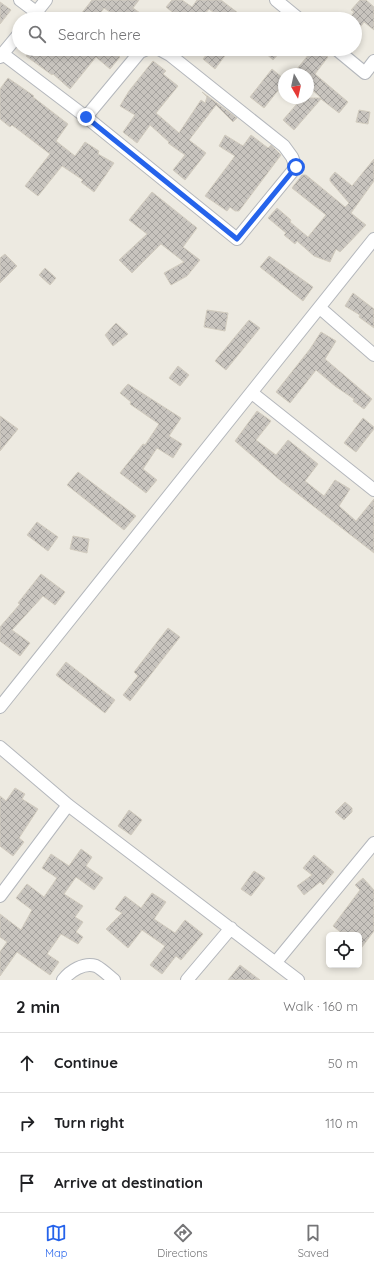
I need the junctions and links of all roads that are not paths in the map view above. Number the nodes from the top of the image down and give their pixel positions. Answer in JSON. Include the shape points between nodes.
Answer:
{"nodes":[{"id":1,"x":20,"y":0,"type":"edge"},
{"id":2,"x":46,"y":0,"type":"edge"},
{"id":3,"x":276,"y":0,"type":"edge"},
{"id":4,"x":30,"y":12,"type":"edge"},
{"id":5,"x":37,"y":12,"type":"edge"},
{"id":6,"x":291,"y":12,"type":"edge"},
{"id":7,"x":12,"y":43,"type":"edge"},
{"id":8,"x":2,"y":55,"type":"edge"},
{"id":9,"x":137,"y":56,"type":"edge"},
{"id":10,"x":171,"y":56,"type":"edge"},
{"id":11,"x":344,"y":56,"type":"edge"},
{"id":12,"x":374,"y":61,"type":"edge"},
{"id":13,"x":86,"y":117,"type":"junction"},
{"id":14,"x":374,"y":239,"type":"edge"},
{"id":15,"x":320,"y":308,"type":"junction"},
{"id":16,"x":374,"y":355,"type":"edge"},
{"id":17,"x":252,"y":393,"type":"junction"},
{"id":18,"x":374,"y":490,"type":"edge"},
{"id":19,"x":0,"y":707,"type":"edge"},
{"id":20,"x":0,"y":747,"type":"edge"},
{"id":21,"x":68,"y":805,"type":"junction"},
{"id":22,"x":374,"y":843,"type":"edge"},
{"id":23,"x":0,"y":896,"type":"edge"},
{"id":24,"x":231,"y":928,"type":"junction"},
{"id":25,"x":276,"y":962,"type":"junction"},
{"id":26,"x":63,"y":980,"type":"edge"},
{"id":27,"x":114,"y":980,"type":"edge"},
{"id":28,"x":187,"y":980,"type":"edge"},
{"id":29,"x":298,"y":980,"type":"edge"}],
"edges":[{"from":1,"to":4,"type":"street"},
{"from":2,"to":5,"type":"street"},
{"from":3,"to":6,"type":"street"},
{"from":7,"to":8,"type":"street"},
{"from":8,"to":13,"type":"street"},
{"from":9,"to":13,"type":"street"},
{"from":10,"to":13,"type":"street","via":[[284,146],[296,167],[237,239]]},
{"from":11,"to":12,"type":"street","via":[[365,73]]},
{"from":14,"to":15,"type":"street"},
{"from":15,"to":16,"type":"street"},
{"from":15,"to":17,"type":"street"},
{"from":17,"to":18,"type":"street"},
{"from":17,"to":19,"type":"street"},
{"from":20,"to":21,"type":"street"},
{"from":21,"to":23,"type":"street"},
{"from":21,"to":24,"type":"street"},
{"from":22,"to":25,"type":"street"},
{"from":24,"to":25,"type":"street"},
{"from":24,"to":28,"type":"street"},
{"from":25,"to":29,"type":"street"},
{"from":26,"to":27,"type":"street","via":[[81,966],[96,966]]}]}
